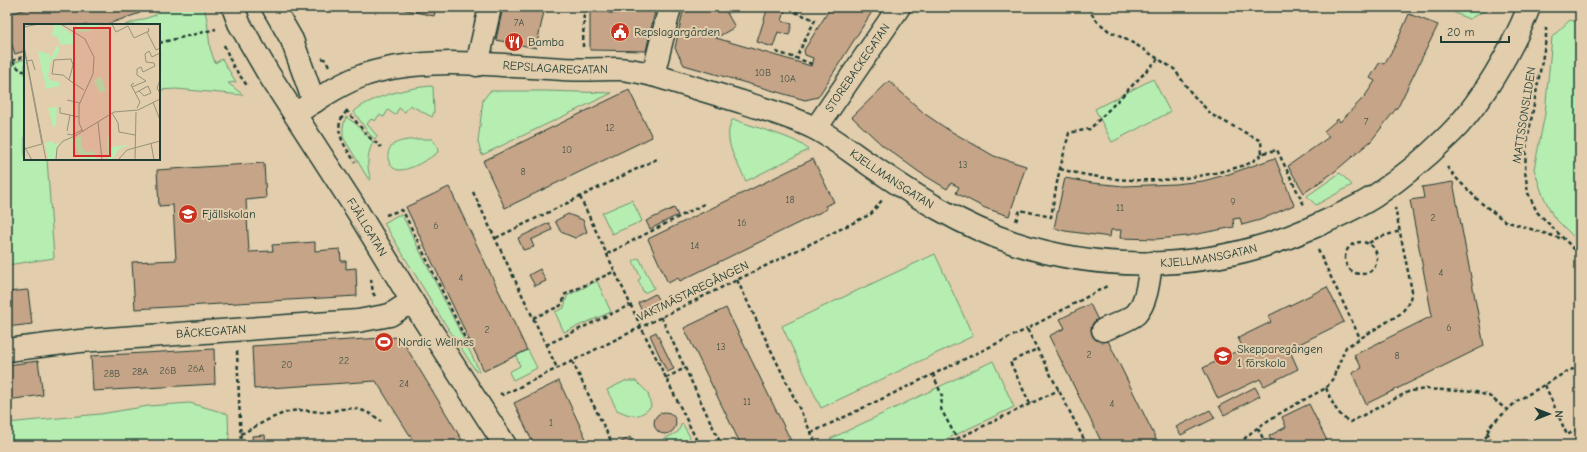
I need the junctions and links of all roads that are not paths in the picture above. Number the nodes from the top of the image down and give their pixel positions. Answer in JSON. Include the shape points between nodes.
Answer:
{"nodes":[{"id":1,"x":233,"y":7,"type":"edge"},
{"id":2,"x":273,"y":7,"type":"edge"},
{"id":3,"x":490,"y":7,"type":"edge"},
{"id":4,"x":670,"y":7,"type":"edge"},
{"id":5,"x":899,"y":7,"type":"edge"},
{"id":6,"x":1529,"y":7,"type":"edge"},
{"id":7,"x":478,"y":64,"type":"junction"},
{"id":8,"x":653,"y":75,"type":"junction"},
{"id":9,"x":314,"y":102,"type":"junction"},
{"id":10,"x":295,"y":114,"type":"junction"},
{"id":11,"x":816,"y":128,"type":"junction"},
{"id":12,"x":1151,"y":263,"type":"junction"},
{"id":13,"x":412,"y":301,"type":"junction"},
{"id":14,"x":1103,"y":330,"type":"dead end"},
{"id":15,"x":7,"y":350,"type":"edge"},
{"id":16,"x":504,"y":445,"type":"edge"}],
"edges":[{"from":1,"to":10,"type":"street","name":"FJÄLLGATAN","via":[[239,23]]},
{"from":2,"to":9,"type":"street","via":[[292,40]]},
{"from":3,"to":7,"type":"street"},
{"from":4,"to":8,"type":"street"},
{"from":5,"to":11,"type":"street","name":"STOREBACKEGATAN"},
{"from":6,"to":12,"type":"street","name":"KJELLMANSGATAN","via":[[1487,86],[1456,127],[1386,188],[1356,207],[1309,220],[1279,242],[1184,262]]},
{"from":7,"to":8,"type":"street","name":"REPSLAGAREGATAN","via":[[584,70],[618,69]]},
{"from":7,"to":9,"type":"street","name":"REPSLAGAREGATAN","via":[[406,66],[368,74],[351,80]]},
{"from":8,"to":11,"type":"street","name":"REPSLAGAREGATAN","via":[[791,117]]},
{"from":9,"to":10,"type":"street","name":"REPSLAGAREGATAN"},
{"from":10,"to":13,"type":"street","name":"FJÄLLGATAN"},
{"from":11,"to":12,"type":"street","name":"KJELLMANSGATAN","via":[[925,202],[1012,243],[1048,253],[1102,262]]},
{"from":12,"to":14,"type":"street","via":[[1149,283],[1136,314]]},
{"from":13,"to":15,"type":"street","name":"BÄCKEGATAN","via":[[390,314],[358,321],[80,340]]},
{"from":13,"to":16,"type":"street","name":"FJÄLLGATAN"}]}
